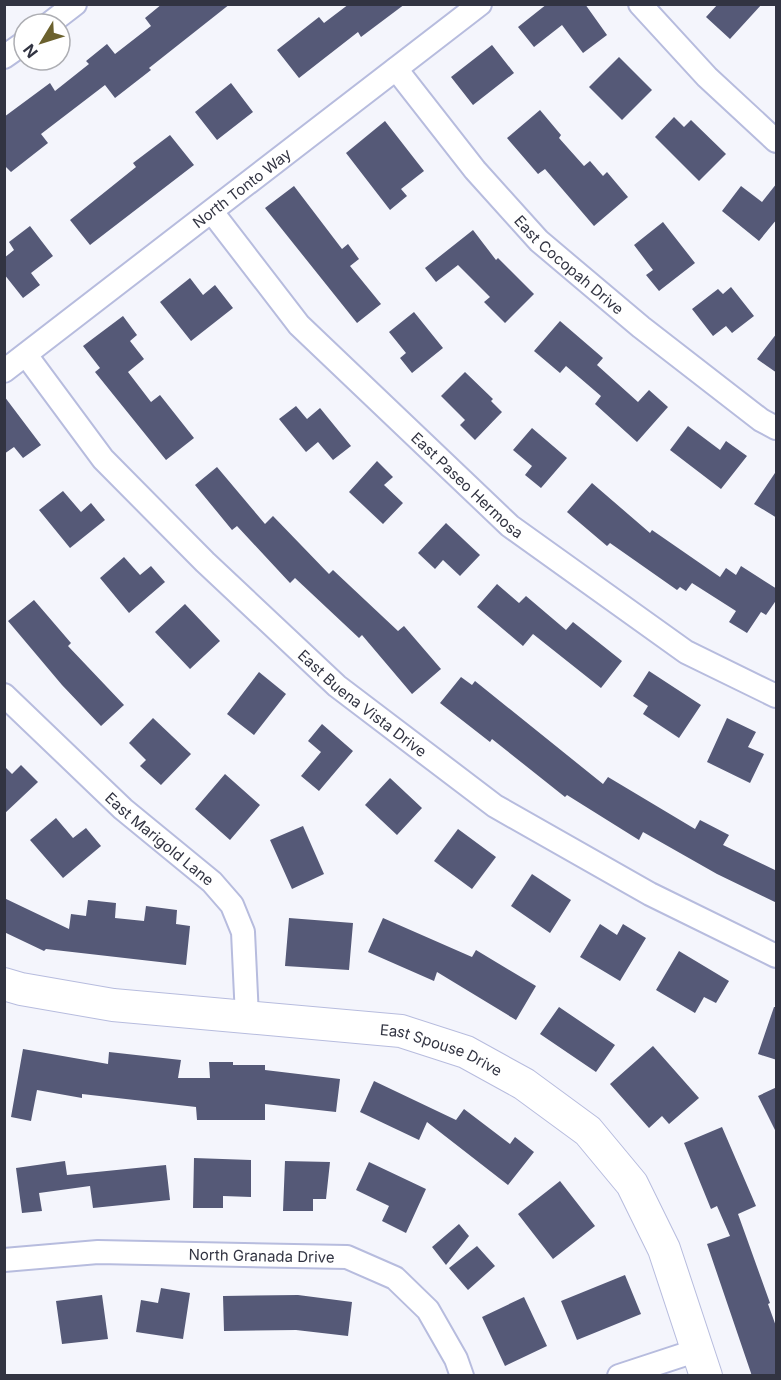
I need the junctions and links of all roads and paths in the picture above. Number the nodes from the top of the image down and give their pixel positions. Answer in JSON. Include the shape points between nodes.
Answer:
{"nodes":[{"id":1,"x":480,"y":4,"type":"edge"},
{"id":2,"x":640,"y":4,"type":"edge"},
{"id":3,"x":396,"y":69,"type":"junction"},
{"id":4,"x":777,"y":141,"type":"edge"},
{"id":5,"x":212,"y":212,"type":"junction"},
{"id":6,"x":26,"y":356,"type":"junction"},
{"id":7,"x":4,"y":371,"type":"edge"},
{"id":8,"x":777,"y":428,"type":"edge"},
{"id":9,"x":4,"y":695,"type":"edge"},
{"id":10,"x":777,"y":696,"type":"edge"},
{"id":11,"x":777,"y":956,"type":"edge"},
{"id":12,"x":4,"y":984,"type":"edge"},
{"id":13,"x":247,"y":1017,"type":"junction"},
{"id":14,"x":4,"y":1260,"type":"edge"},
{"id":15,"x":702,"y":1363,"type":"edge"},
{"id":16,"x":462,"y":1376,"type":"edge"},
{"id":17,"x":619,"y":1376,"type":"edge"}],
"edges":[{"from":1,"to":3,"type":"street","name":"North Tonto Way"},
{"from":2,"to":4,"type":"street","via":[[707,77]]},
{"from":3,"to":5,"type":"street","name":"North Tonto Way"},
{"from":3,"to":8,"type":"street","name":"East Cocopah Drive","via":[[475,170],[539,242],[641,327],[761,420]]},
{"from":5,"to":6,"type":"street","name":"North Tonto Way"},
{"from":5,"to":10,"type":"street","name":"East Paseo Hermosa","via":[[299,325],[510,526],[686,652]]},
{"from":6,"to":7,"type":"street","name":"North Tonto Way"},
{"from":6,"to":11,"type":"street","name":"East Buena Vista Drive","via":[[103,459],[337,686],[495,806],[650,894]]},
{"from":9,"to":13,"type":"street","name":"East Marigold Lane","via":[[123,809],[212,882],[232,905],[243,932]]},
{"from":12,"to":13,"type":"main road","name":"East Spouse Drive","via":[[113,1005]]},
{"from":13,"to":15,"type":"main road","name":"East Spouse Drive","via":[[401,1031],[466,1052],[524,1084],[588,1131],[632,1184],[664,1249]]},
{"from":14,"to":16,"type":"street","name":"North Granada Drive","via":[[98,1252],[347,1257],[395,1278],[428,1310]]},
{"from":15,"to":17,"type":"street"}]}
